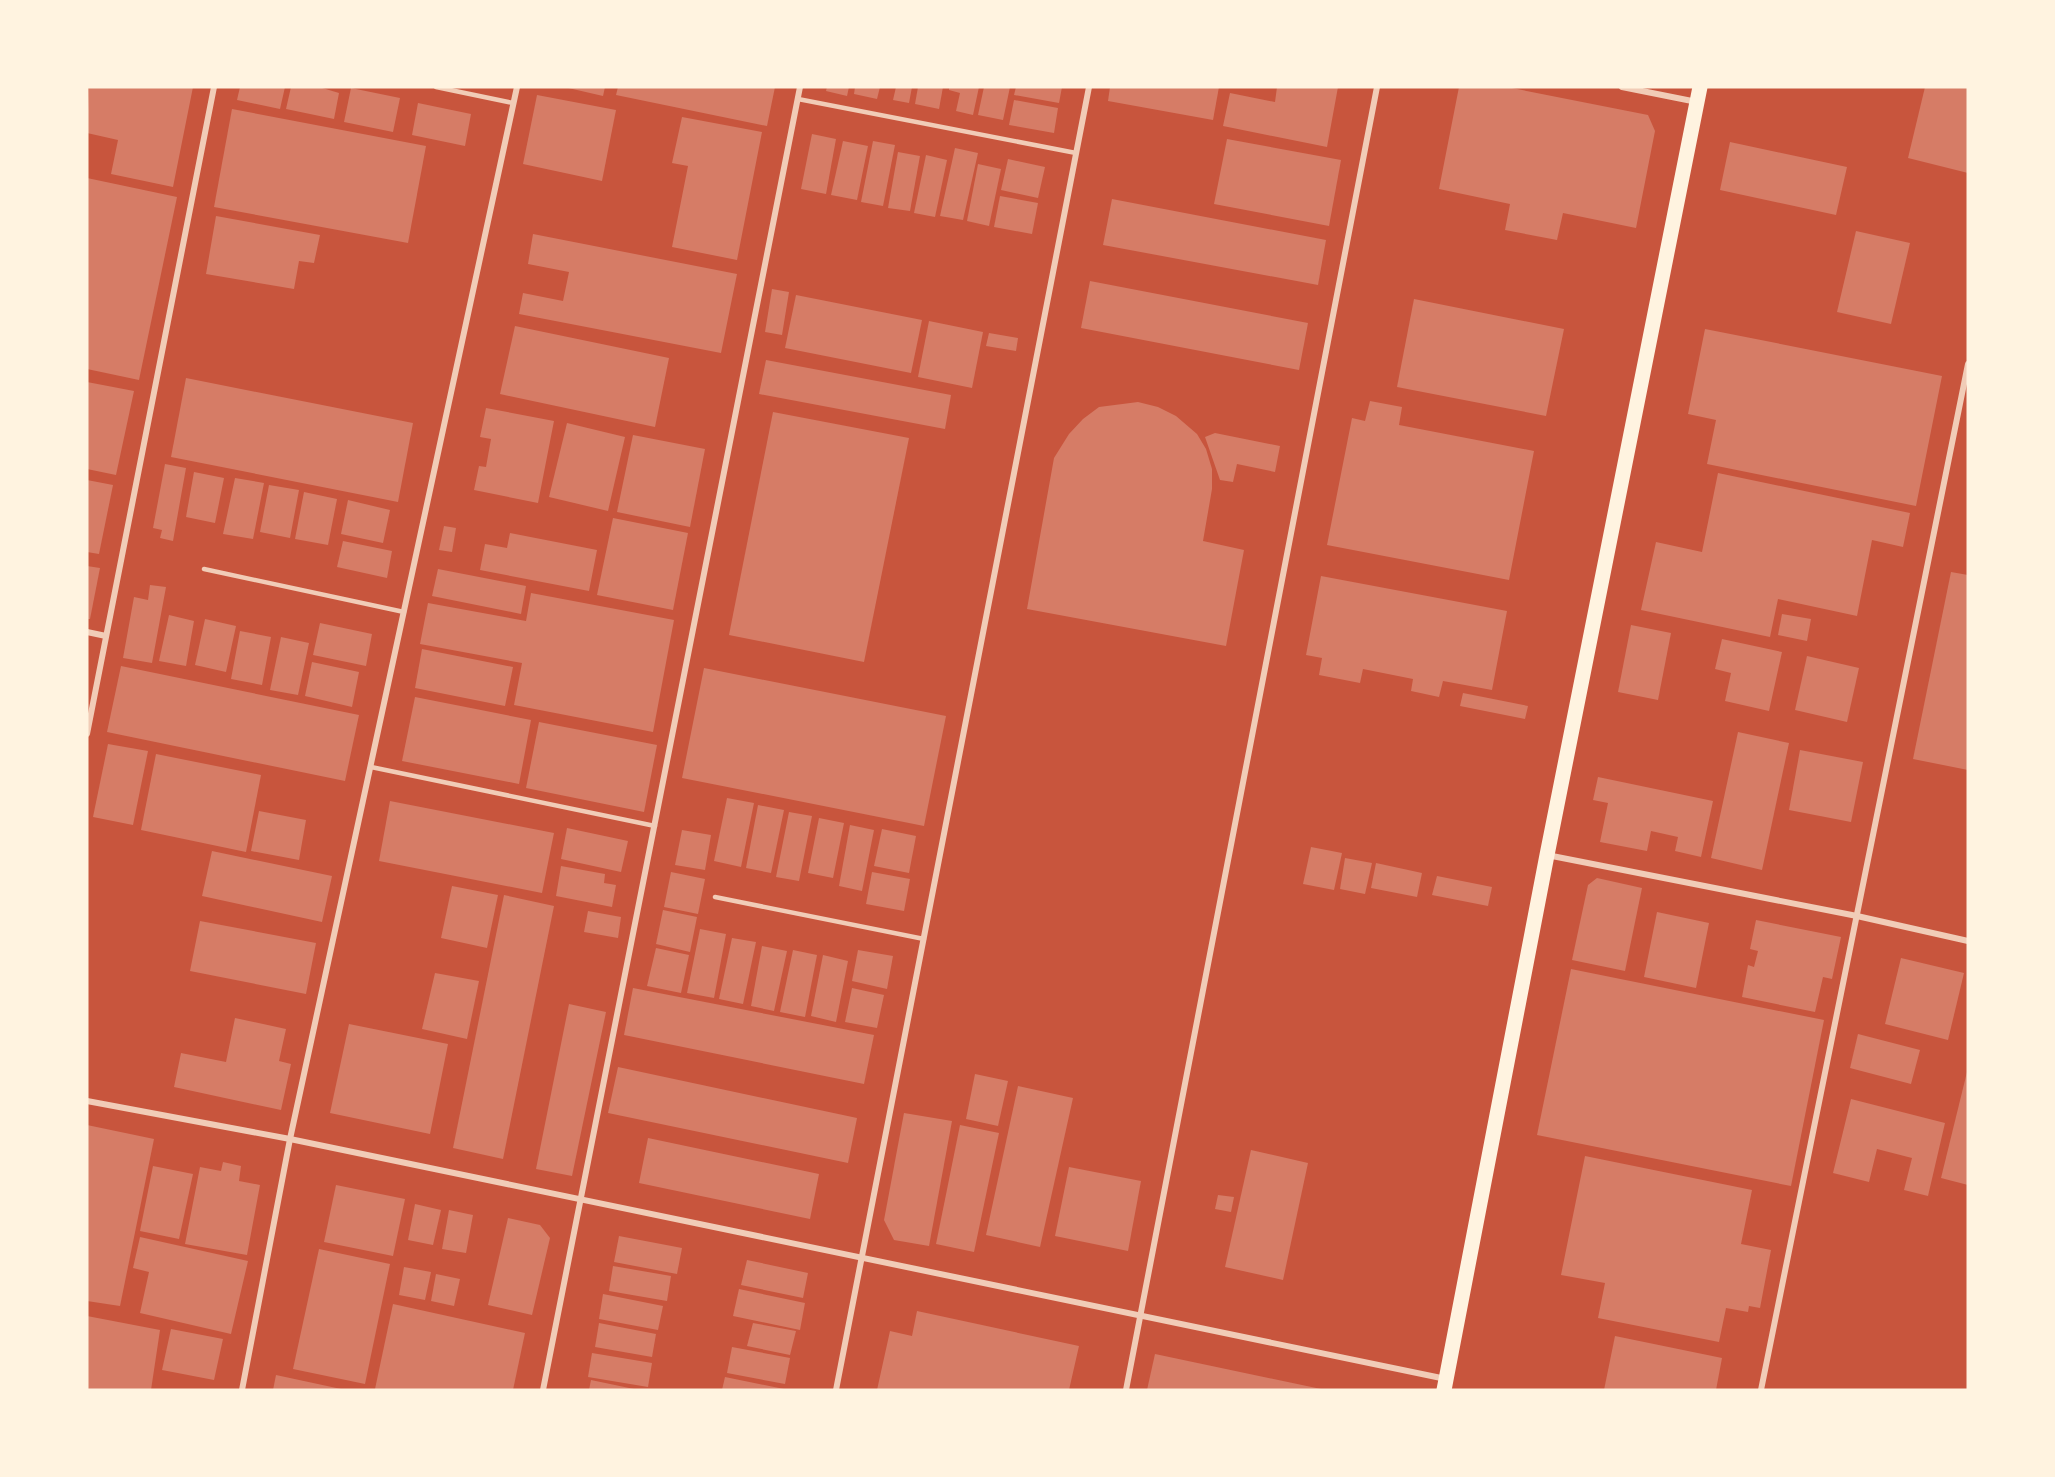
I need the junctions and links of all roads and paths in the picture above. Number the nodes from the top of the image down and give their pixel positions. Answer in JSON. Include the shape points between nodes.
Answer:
{"nodes":[{"id":1,"x":214,"y":87,"type":"edge"},
{"id":2,"x":436,"y":87,"type":"edge"},
{"id":3,"x":517,"y":87,"type":"edge"},
{"id":4,"x":800,"y":87,"type":"edge"},
{"id":5,"x":1089,"y":87,"type":"edge"},
{"id":6,"x":1377,"y":87,"type":"edge"},
{"id":7,"x":1622,"y":87,"type":"edge"},
{"id":8,"x":1699,"y":94,"type":"edge"},
{"id":9,"x":798,"y":99,"type":"junction"},
{"id":10,"x":513,"y":103,"type":"junction"},
{"id":11,"x":1076,"y":153,"type":"junction"},
{"id":12,"x":1968,"y":364,"type":"edge"},
{"id":13,"x":204,"y":570,"type":"dead end"},
{"id":14,"x":404,"y":612,"type":"junction"},
{"id":15,"x":87,"y":632,"type":"edge"},
{"id":16,"x":106,"y":636,"type":"junction"},
{"id":17,"x":87,"y":734,"type":"edge"},
{"id":18,"x":370,"y":767,"type":"junction"},
{"id":19,"x":655,"y":826,"type":"junction"},
{"id":20,"x":1547,"y":855,"type":"junction"},
{"id":21,"x":715,"y":897,"type":"dead end"},
{"id":22,"x":1857,"y":916,"type":"junction"},
{"id":23,"x":924,"y":939,"type":"junction"},
{"id":24,"x":1968,"y":941,"type":"edge"},
{"id":25,"x":87,"y":1101,"type":"edge"},
{"id":26,"x":290,"y":1139,"type":"junction"},
{"id":27,"x":582,"y":1199,"type":"junction"},
{"id":28,"x":862,"y":1257,"type":"junction"},
{"id":29,"x":1141,"y":1316,"type":"junction"},
{"id":30,"x":1445,"y":1384,"type":"edge"},
{"id":31,"x":242,"y":1390,"type":"edge"},
{"id":32,"x":543,"y":1390,"type":"edge"},
{"id":33,"x":836,"y":1390,"type":"edge"},
{"id":34,"x":1126,"y":1390,"type":"edge"},
{"id":35,"x":1761,"y":1390,"type":"edge"}],
"edges":[{"from":1,"to":16,"type":"street"},
{"from":2,"to":10,"type":"lane"},
{"from":3,"to":10,"type":"street"},
{"from":4,"to":9,"type":"street"},
{"from":5,"to":11,"type":"street"},
{"from":6,"to":29,"type":"street"},
{"from":7,"to":8,"type":"street"},
{"from":8,"to":20,"type":"main road"},
{"from":9,"to":11,"type":"lane"},
{"from":9,"to":19,"type":"street"},
{"from":10,"to":14,"type":"street"},
{"from":11,"to":23,"type":"street"},
{"from":12,"to":22,"type":"street"},
{"from":13,"to":14,"type":"lane"},
{"from":14,"to":18,"type":"street"},
{"from":15,"to":16,"type":"street"},
{"from":16,"to":17,"type":"street"},
{"from":18,"to":19,"type":"lane"},
{"from":18,"to":26,"type":"street"},
{"from":19,"to":27,"type":"street"},
{"from":20,"to":22,"type":"street"},
{"from":20,"to":30,"type":"main road"},
{"from":21,"to":23,"type":"lane"},
{"from":22,"to":24,"type":"street"},
{"from":22,"to":35,"type":"street"},
{"from":23,"to":28,"type":"street"},
{"from":25,"to":26,"type":"street"},
{"from":26,"to":27,"type":"street"},
{"from":26,"to":31,"type":"street"},
{"from":27,"to":28,"type":"street"},
{"from":27,"to":32,"type":"street"},
{"from":28,"to":29,"type":"street"},
{"from":28,"to":33,"type":"street"},
{"from":29,"to":30,"type":"street"},
{"from":29,"to":34,"type":"street"}]}
